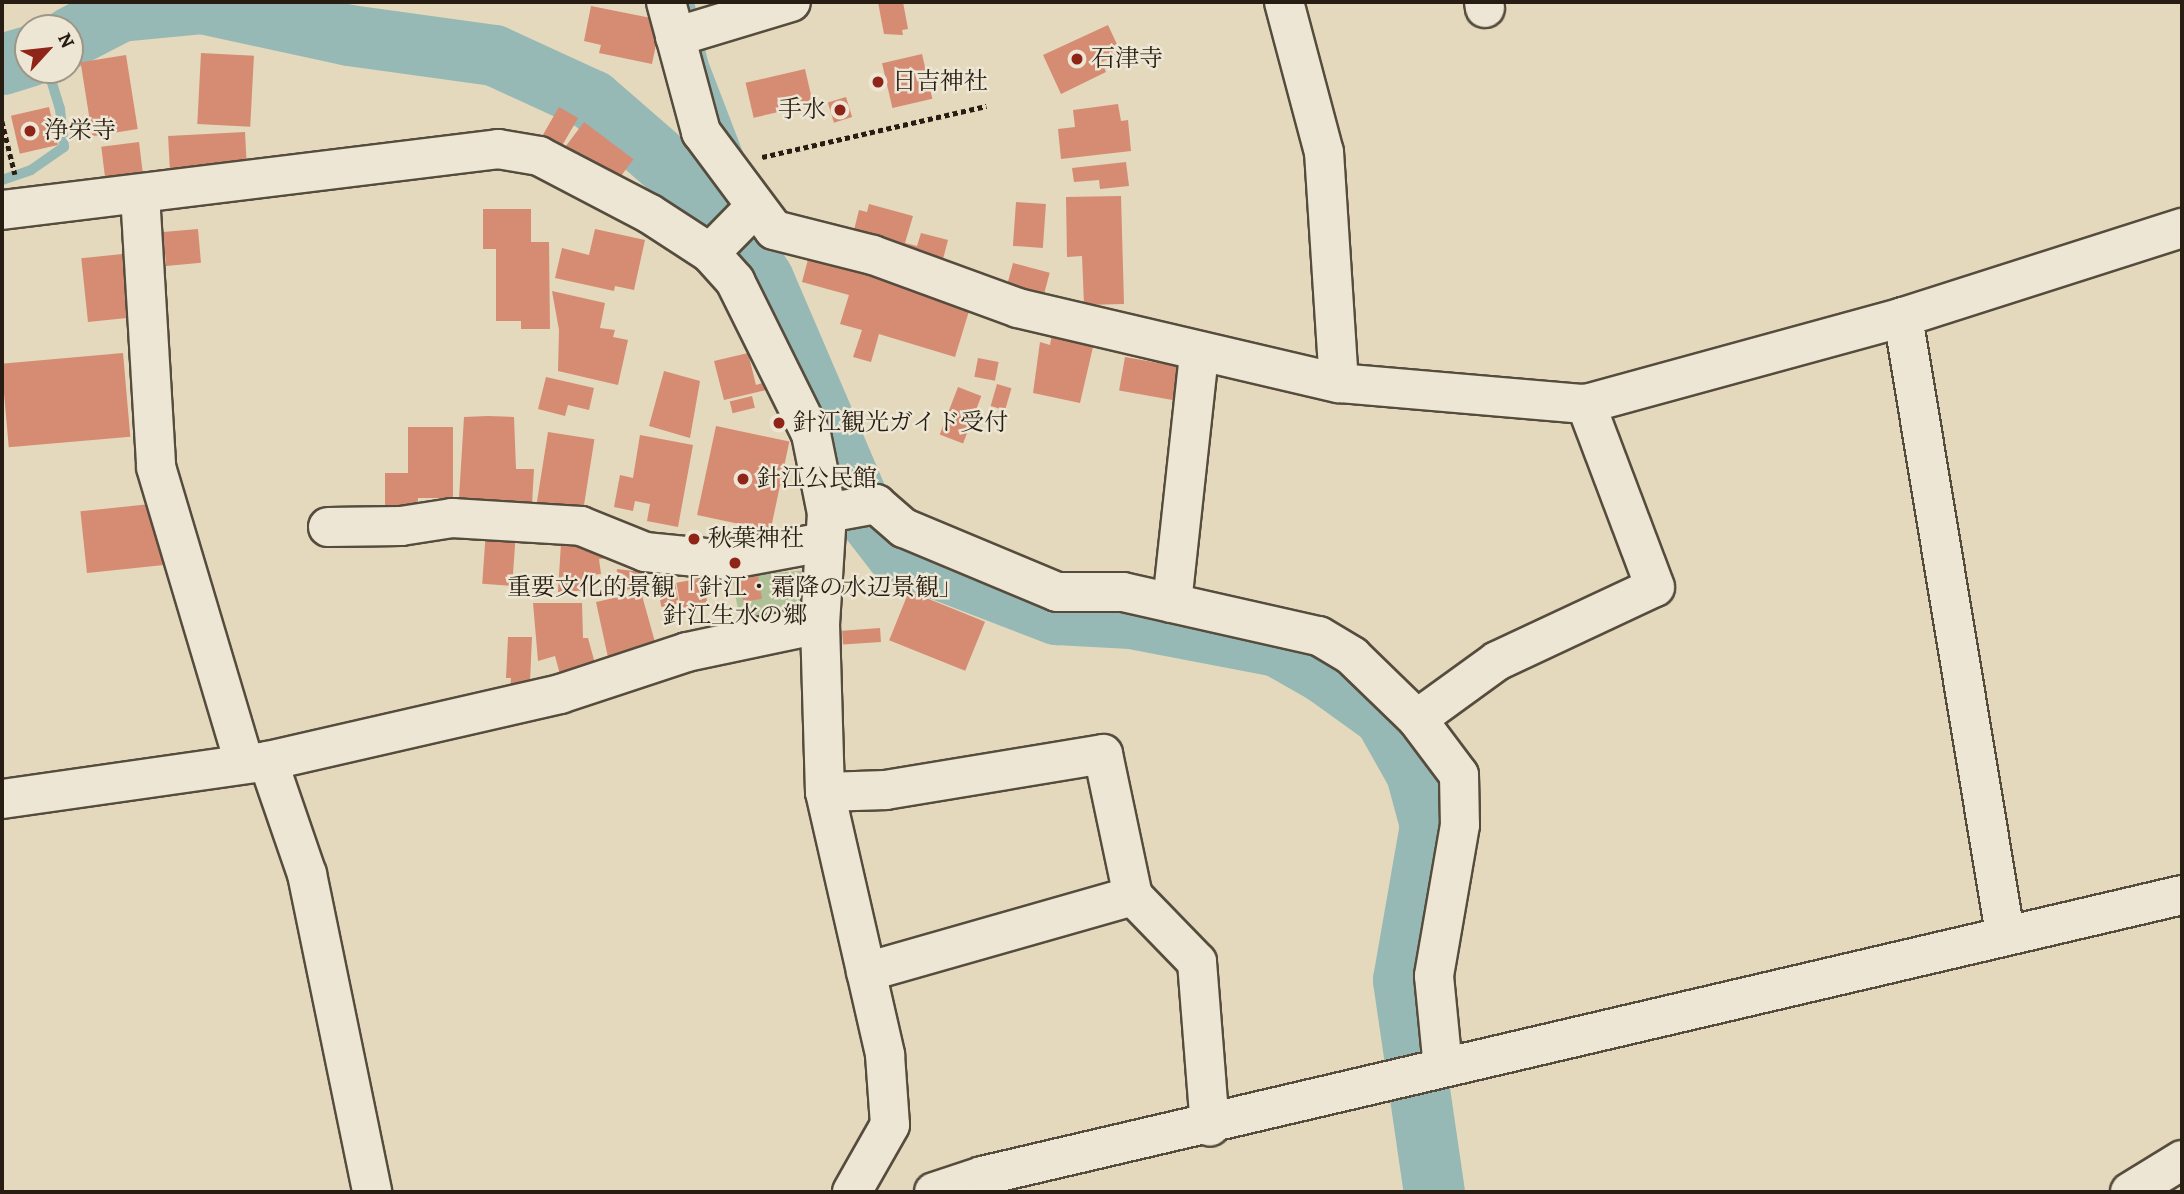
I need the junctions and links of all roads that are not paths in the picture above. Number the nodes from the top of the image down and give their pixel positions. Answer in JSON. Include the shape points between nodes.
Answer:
{"nodes":[{"id":1,"x":791,"y":2,"type":"edge"},
{"id":2,"x":1284,"y":2,"type":"edge"},
{"id":3,"x":683,"y":25,"type":"edge"},
{"id":4,"x":140,"y":194,"type":"junction"},
{"id":5,"x":2,"y":210,"type":"edge"},
{"id":6,"x":751,"y":212,"type":"junction"},
{"id":7,"x":2182,"y":228,"type":"edge"},
{"id":8,"x":713,"y":250,"type":"junction"},
{"id":9,"x":1903,"y":317,"type":"junction"},
{"id":10,"x":1199,"y":353,"type":"junction"},
{"id":11,"x":1339,"y":383,"type":"junction"},
{"id":12,"x":1586,"y":404,"type":"junction"},
{"id":13,"x":842,"y":517,"type":"junction"},
{"id":14,"x":328,"y":527,"type":"dead end"},
{"id":15,"x":1172,"y":603,"type":"junction"},
{"id":16,"x":820,"y":624,"type":"junction"},
{"id":17,"x":1417,"y":719,"type":"junction"},
{"id":18,"x":256,"y":762,"type":"junction"},
{"id":19,"x":825,"y":792,"type":"junction"},
{"id":20,"x":2,"y":799,"type":"edge"},
{"id":21,"x":2182,"y":895,"type":"edge"},
{"id":22,"x":1133,"y":896,"type":"junction"},
{"id":23,"x":2005,"y":934,"type":"junction"},
{"id":24,"x":866,"y":972,"type":"junction"},
{"id":25,"x":1426,"y":1072,"type":"junction"},
{"id":26,"x":1210,"y":1126,"type":"junction"},
{"id":27,"x":2182,"y":1160,"type":"edge"},
{"id":28,"x":372,"y":1192,"type":"edge"},
{"id":29,"x":852,"y":1192,"type":"edge"},
{"id":30,"x":934,"y":1192,"type":"edge"},
{"id":31,"x":2130,"y":1192,"type":"edge"}],
"edges":[{"from":1,"to":3,"type":"street"},
{"from":2,"to":11,"type":"street","via":[[1324,152]]},
{"from":3,"to":6,"type":"street","via":[[701,132]]},
{"from":4,"to":5,"type":"street"},
{"from":4,"to":8,"type":"street","via":[[498,149],[539,156]]},
{"from":4,"to":18,"type":"street","via":[[156,467]]},
{"from":6,"to":8,"type":"street"},
{"from":6,"to":10,"type":"street","via":[[774,230],[873,255],[1018,308]]},
{"from":7,"to":9,"type":"street"},
{"from":8,"to":13,"type":"street","via":[[735,281],[806,422]]},
{"from":9,"to":12,"type":"street"},
{"from":9,"to":23,"type":"street"},
{"from":10,"to":11,"type":"street"},
{"from":10,"to":15,"type":"street"},
{"from":11,"to":12,"type":"street"},
{"from":12,"to":17,"type":"street","via":[[1655,587],[1497,661]]},
{"from":13,"to":14,"type":"street","via":[[726,560],[645,552],[581,526],[452,518],[401,526]]},
{"from":13,"to":15,"type":"street","via":[[876,504],[904,528],[1057,592],[1123,592]]},
{"from":13,"to":16,"type":"street"},
{"from":15,"to":17,"type":"street","via":[[1319,636],[1352,656]]},
{"from":16,"to":18,"type":"street","via":[[688,652],[547,697]]},
{"from":16,"to":19,"type":"street"},
{"from":17,"to":25,"type":"street","via":[[1459,775],[1460,825],[1434,976]]},
{"from":18,"to":20,"type":"street"},
{"from":18,"to":28,"type":"street","via":[[307,874]]},
{"from":19,"to":22,"type":"street","via":[[886,790],[1103,754]]},
{"from":19,"to":24,"type":"street"},
{"from":21,"to":23,"type":"street"},
{"from":22,"to":24,"type":"street"},
{"from":22,"to":26,"type":"street","via":[[1198,962]]},
{"from":23,"to":25,"type":"street"},
{"from":24,"to":29,"type":"street","via":[[886,1055],[890,1125]]},
{"from":25,"to":26,"type":"street"},
{"from":26,"to":30,"type":"street","via":[[982,1176]]},
{"from":27,"to":31,"type":"street"}]}
